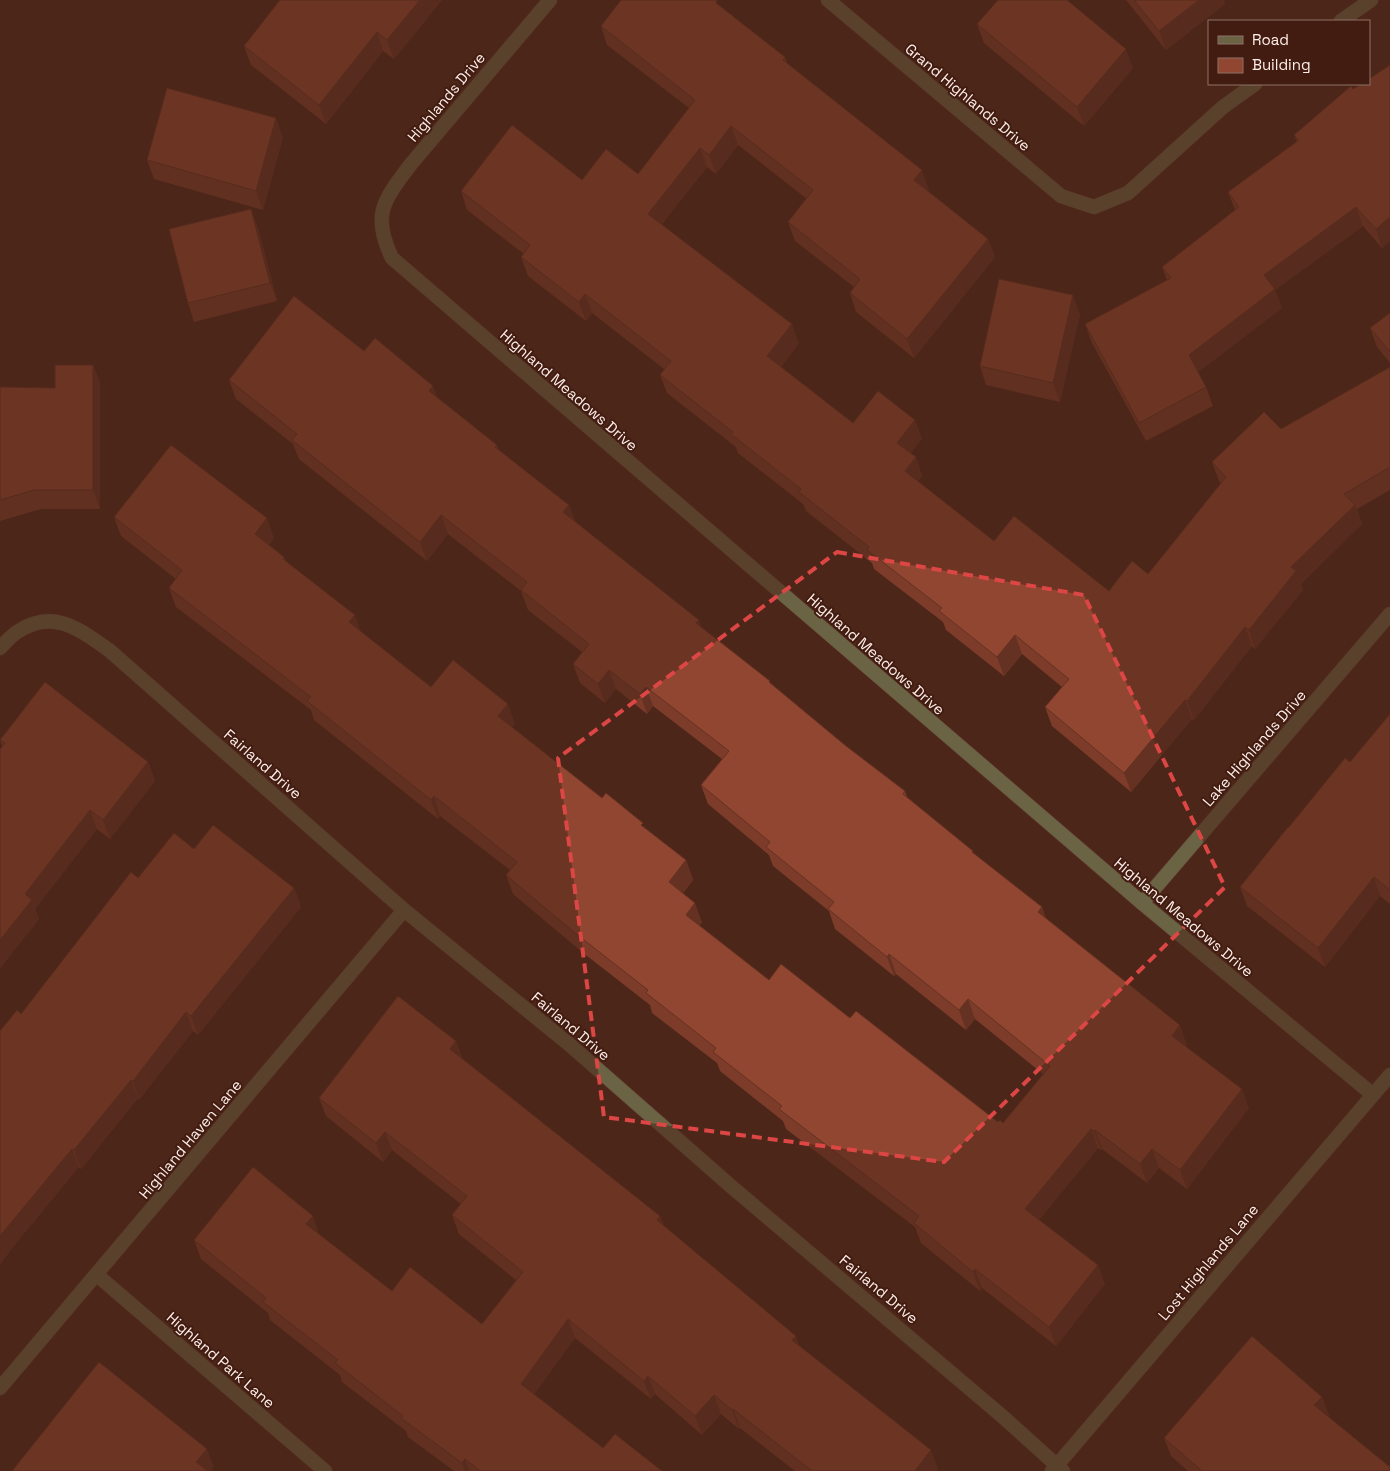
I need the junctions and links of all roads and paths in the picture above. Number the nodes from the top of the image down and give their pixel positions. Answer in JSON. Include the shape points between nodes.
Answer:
{"nodes":[{"id":1,"x":550,"y":0,"type":"edge"},
{"id":2,"x":828,"y":0,"type":"edge"},
{"id":3,"x":1371,"y":0,"type":"edge"},
{"id":4,"x":1342,"y":20,"type":"edge"},
{"id":5,"x":1254,"y":85,"type":"edge"},
{"id":6,"x":381,"y":223,"type":"joint"},
{"id":7,"x":1390,"y":614,"type":"edge"},
{"id":8,"x":0,"y":648,"type":"edge"},
{"id":9,"x":1142,"y":903,"type":"junction"},
{"id":10,"x":404,"y":910,"type":"junction"},
{"id":11,"x":1390,"y":1075,"type":"edge"},
{"id":12,"x":1372,"y":1094,"type":"junction"},
{"id":13,"x":96,"y":1274,"type":"junction"},
{"id":14,"x":0,"y":1388,"type":"edge"},
{"id":15,"x":1058,"y":1469,"type":"edge"},
{"id":16,"x":325,"y":1471,"type":"edge"}],
"edges":[{"from":1,"to":6,"type":"street","name":"Highlands Drive","via":[[411,164],[391,191]]},
{"from":2,"to":5,"type":"street","name":"Grand Highlands Drive","via":[[1061,196],[1094,207],[1128,193],[1223,107]]},
{"from":3,"to":4,"type":"street"},
{"from":6,"to":9,"type":"street","name":"Highland Meadows Drive","via":[[392,258],[419,283]]},
{"from":7,"to":9,"type":"street","name":"Lake Highlands Drive"},
{"from":8,"to":10,"type":"street","name":"Fairland Drive","via":[[16,632],[50,620],[82,631],[109,650]]},
{"from":9,"to":12,"type":"street","name":"Highland Meadows Drive"},
{"from":10,"to":13,"type":"street","name":"Highland Haven Lane"},
{"from":10,"to":15,"type":"street","name":"Fairland Drive","via":[[570,1045],[988,1404]]},
{"from":11,"to":12,"type":"street","name":"Lost Highlands Lane"},
{"from":12,"to":15,"type":"street","name":"Lost Highlands Lane"},
{"from":13,"to":14,"type":"street","name":"Highland Haven Lane"},
{"from":13,"to":16,"type":"street","name":"Highland Park Lane"}]}
